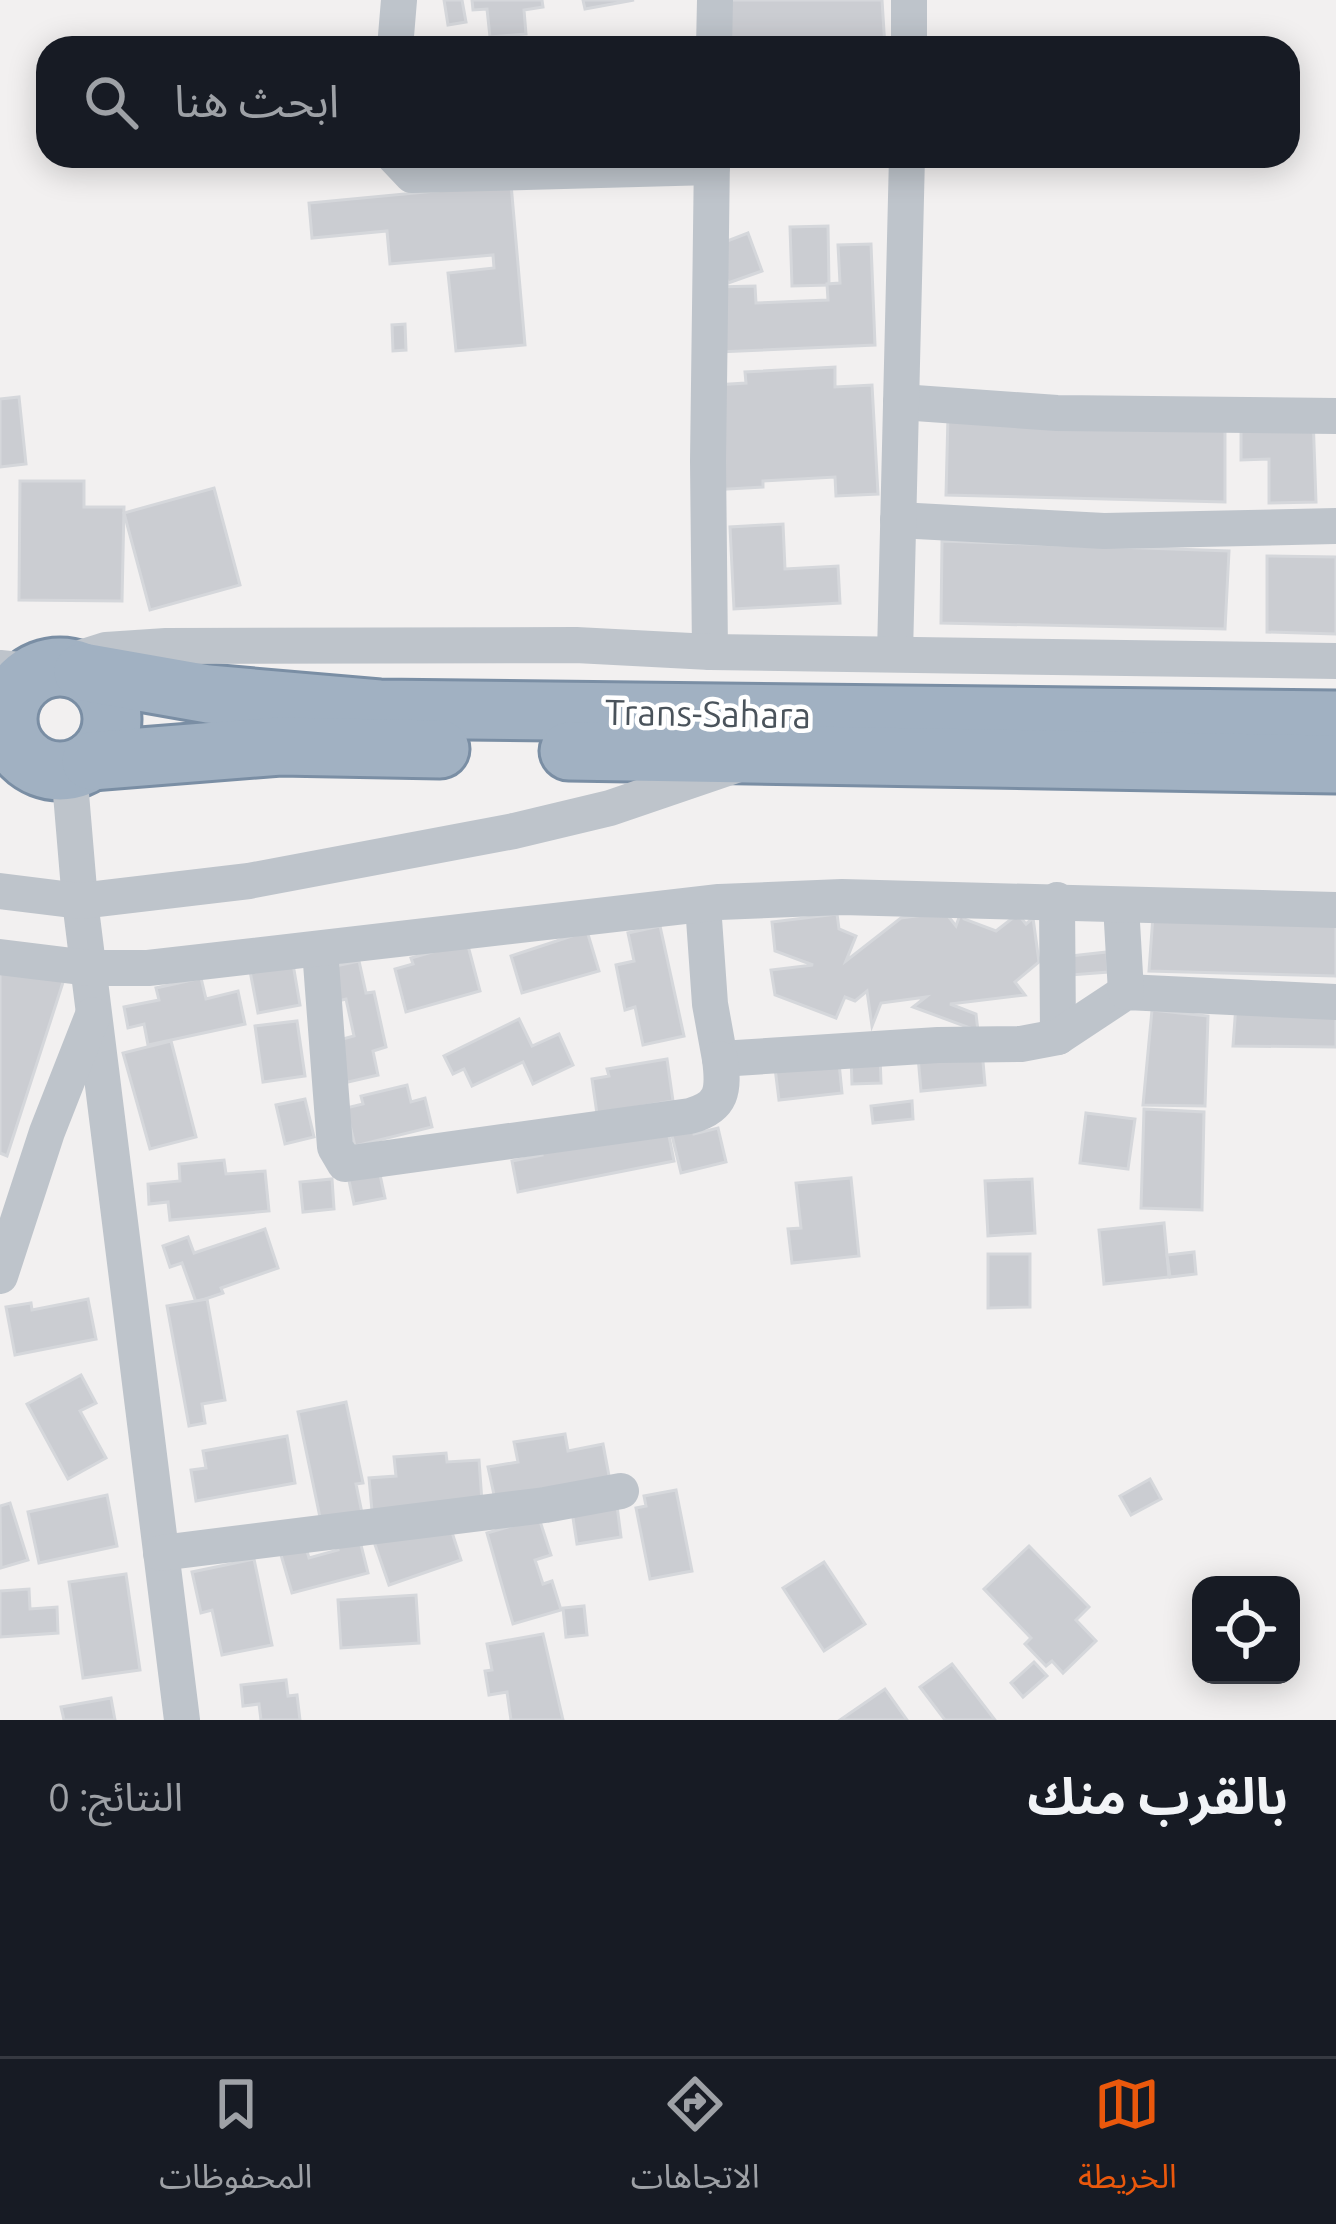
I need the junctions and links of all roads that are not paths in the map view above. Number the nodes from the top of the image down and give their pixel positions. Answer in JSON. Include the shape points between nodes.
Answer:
{"nodes":[{"id":1,"x":399,"y":0,"type":"edge"},
{"id":2,"x":715,"y":0,"type":"edge"},
{"id":3,"x":909,"y":0,"type":"edge"},
{"id":4,"x":396,"y":36,"type":"edge"},
{"id":5,"x":714,"y":36,"type":"edge"},
{"id":6,"x":909,"y":36,"type":"edge"},
{"id":7,"x":405,"y":168,"type":"edge"},
{"id":8,"x":562,"y":168,"type":"edge"},
{"id":9,"x":712,"y":168,"type":"edge"},
{"id":10,"x":907,"y":168,"type":"edge"},
{"id":11,"x":901,"y":402,"type":"junction"},
{"id":12,"x":1336,"y":416,"type":"edge"},
{"id":13,"x":898,"y":520,"type":"junction"},
{"id":14,"x":1336,"y":526,"type":"edge"},
{"id":15,"x":710,"y":652,"type":"junction"},
{"id":16,"x":895,"y":654,"type":"junction"},
{"id":17,"x":1336,"y":661,"type":"edge"},
{"id":18,"x":32,"y":674,"type":"edge"},
{"id":19,"x":1336,"y":720,"type":"edge"},
{"id":20,"x":768,"y":754,"type":"junction"},
{"id":21,"x":47,"y":762,"type":"edge"},
{"id":22,"x":1336,"y":764,"type":"edge"},
{"id":23,"x":0,"y":891,"type":"edge"},
{"id":24,"x":1057,"y":900,"type":"junction"},
{"id":25,"x":80,"y":901,"type":"junction"},
{"id":26,"x":704,"y":905,"type":"junction"},
{"id":27,"x":1121,"y":905,"type":"junction"},
{"id":28,"x":1336,"y":910,"type":"edge"},
{"id":29,"x":320,"y":950,"type":"junction"},
{"id":30,"x":0,"y":956,"type":"edge"},
{"id":31,"x":88,"y":968,"type":"junction"},
{"id":32,"x":1126,"y":992,"type":"junction"},
{"id":33,"x":1336,"y":1002,"type":"edge"},
{"id":34,"x":94,"y":1011,"type":"junction"},
{"id":35,"x":1058,"y":1037,"type":"junction"},
{"id":36,"x":720,"y":1059,"type":"junction"},
{"id":37,"x":0,"y":1276,"type":"edge"},
{"id":38,"x":621,"y":1491,"type":"dead end"},
{"id":39,"x":161,"y":1553,"type":"junction"},
{"id":40,"x":182,"y":1720,"type":"edge"}],
"edges":[{"from":1,"to":4,"type":"street"},
{"from":2,"to":5,"type":"street"},
{"from":3,"to":6,"type":"street"},
{"from":7,"to":8,"type":"street","via":[[412,175]]},
{"from":9,"to":15,"type":"street"},
{"from":10,"to":11,"type":"street"},
{"from":11,"to":12,"type":"street"},
{"from":11,"to":13,"type":"street"},
{"from":13,"to":14,"type":"street","via":[[1103,531]]},
{"from":13,"to":16,"type":"street"},
{"from":15,"to":16,"type":"street"},
{"from":15,"to":18,"type":"street","via":[[166,646],[106,650]]},
{"from":16,"to":17,"type":"street"},
{"from":18,"to":19,"type":"highway","name":"Trans-Sahara","via":[[379,709]]},
{"from":18,"to":21,"type":"highway","via":[[13,696],[8,723],[17,749]]},
{"from":18,"to":21,"type":"highway","via":[[103,689],[112,714],[108,740]]},
{"from":20,"to":21,"type":"highway","name":"Trans-Sahara","via":[[280,746]]},
{"from":20,"to":22,"type":"highway","name":"Trans-Sahara"},
{"from":20,"to":25,"type":"street","via":[[514,831],[249,881]]},
{"from":21,"to":25,"type":"street"},
{"from":23,"to":25,"type":"street"},
{"from":24,"to":26,"type":"street","via":[[842,897]]},
{"from":24,"to":27,"type":"street"},
{"from":24,"to":35,"type":"street"},
{"from":25,"to":31,"type":"street"},
{"from":26,"to":29,"type":"street"},
{"from":26,"to":36,"type":"street"},
{"from":27,"to":28,"type":"street"},
{"from":27,"to":32,"type":"street"},
{"from":29,"to":31,"type":"street"},
{"from":29,"to":36,"type":"street","via":[[335,1147],[345,1164],[708,1111],[724,1089]]},
{"from":30,"to":31,"type":"street"},
{"from":31,"to":34,"type":"street"},
{"from":32,"to":33,"type":"street"},
{"from":32,"to":35,"type":"street"},
{"from":34,"to":37,"type":"street"},
{"from":34,"to":39,"type":"street"},
{"from":35,"to":36,"type":"street"},
{"from":38,"to":39,"type":"street"},
{"from":39,"to":40,"type":"street"}]}
